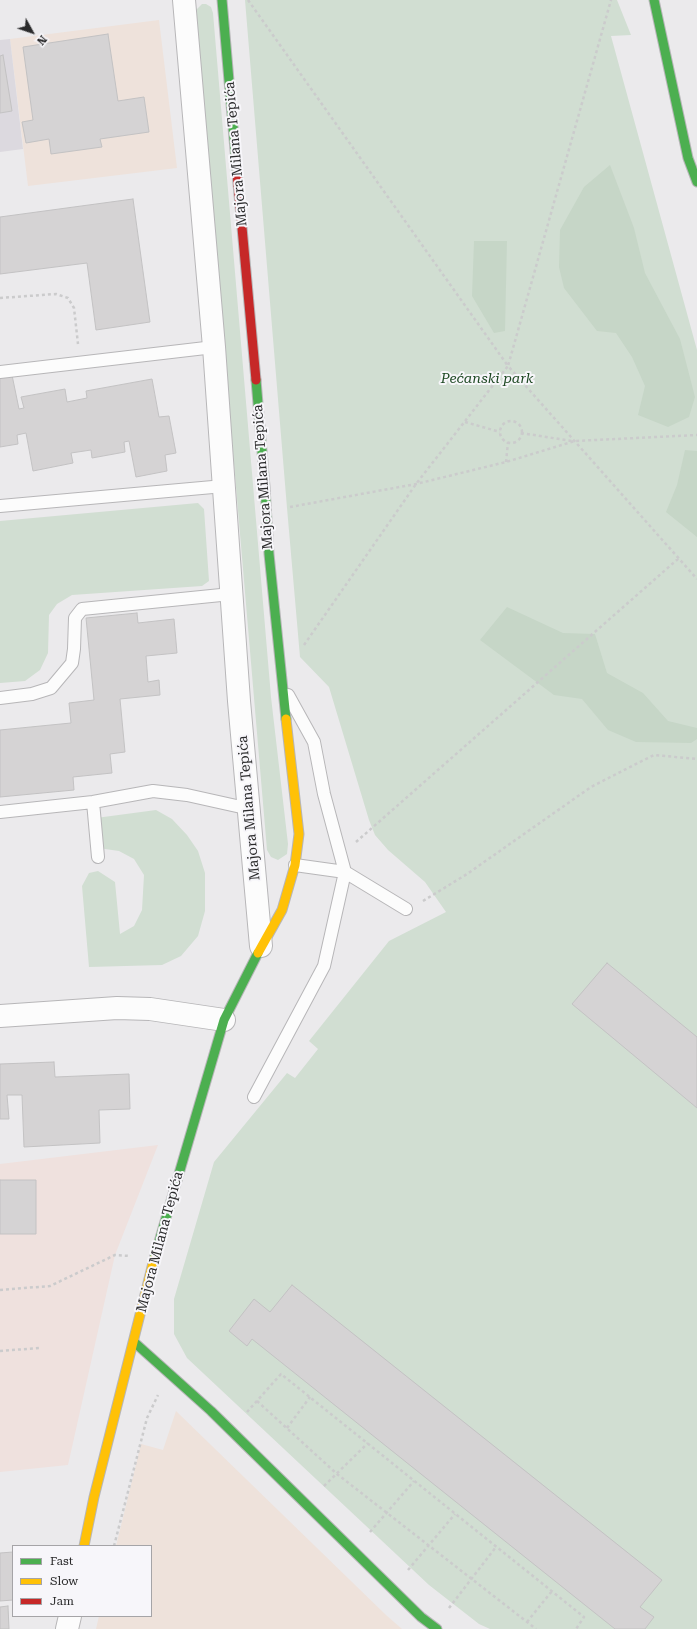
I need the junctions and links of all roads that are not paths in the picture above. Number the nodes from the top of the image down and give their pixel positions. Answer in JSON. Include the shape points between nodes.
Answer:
{"nodes":[{"id":1,"x":184,"y":0,"type":"edge"},
{"id":2,"x":222,"y":0,"type":"edge"},
{"id":3,"x":654,"y":0,"type":"edge"},
{"id":4,"x":697,"y":182,"type":"edge"},
{"id":5,"x":214,"y":346,"type":"junction"},
{"id":6,"x":0,"y":372,"type":"edge"},
{"id":7,"x":224,"y":486,"type":"junction"},
{"id":8,"x":0,"y":506,"type":"edge"},
{"id":9,"x":232,"y":594,"type":"junction"},
{"id":10,"x":282,"y":684,"type":"junction"},
{"id":11,"x":0,"y":698,"type":"edge"},
{"id":12,"x":93,"y":802,"type":"junction"},
{"id":13,"x":250,"y":809,"type":"junction"},
{"id":14,"x":0,"y":812,"type":"edge"},
{"id":15,"x":98,"y":857,"type":"dead end"},
{"id":16,"x":295,"y":865,"type":"junction"},
{"id":17,"x":345,"y":872,"type":"junction"},
{"id":18,"x":406,"y":909,"type":"road end"},
{"id":19,"x":261,"y":946,"type":"junction"},
{"id":20,"x":0,"y":1016,"type":"edge"},
{"id":21,"x":224,"y":1020,"type":"junction"},
{"id":22,"x":254,"y":1097,"type":"dead end"},
{"id":23,"x":134,"y":1342,"type":"junction"},
{"id":24,"x":84,"y":1545,"type":"edge"},
{"id":25,"x":70,"y":1617,"type":"edge"},
{"id":26,"x":435,"y":1628,"type":"edge"},
{"id":27,"x":67,"y":1629,"type":"edge"}],
"edges":[{"from":1,"to":5,"type":"street","name":"Majora Milana Tepića"},
{"from":2,"to":10,"type":"street","name":"Majora Milana Tepića"},
{"from":3,"to":4,"type":"street","via":[[688,158]]},
{"from":5,"to":6,"type":"lane"},
{"from":5,"to":7,"type":"street","name":"Majora Milana Tepića"},
{"from":7,"to":8,"type":"lane"},
{"from":7,"to":9,"type":"street","name":"Majora Milana Tepića"},
{"from":9,"to":11,"type":"lane","via":[[82,609],[75,618],[72,663],[51,688],[32,694]]},
{"from":9,"to":13,"type":"street","name":"Majora Milana Tepića"},
{"from":10,"to":16,"type":"street","name":"Majora Milana Tepića","via":[[299,834]]},
{"from":10,"to":17,"type":"lane","via":[[314,742],[324,794]]},
{"from":12,"to":13,"type":"lane","via":[[153,791],[187,795]]},
{"from":12,"to":14,"type":"lane"},
{"from":12,"to":15,"type":"lane"},
{"from":13,"to":19,"type":"street","name":"Majora Milana Tepića"},
{"from":16,"to":17,"type":"lane"},
{"from":16,"to":19,"type":"street","name":"Majora Milana Tepića","via":[[282,910]]},
{"from":17,"to":18,"type":"lane"},
{"from":17,"to":22,"type":"lane","via":[[324,966]]},
{"from":19,"to":21,"type":"street","name":"Majora Milana Tepića"},
{"from":20,"to":21,"type":"street","via":[[117,1008],[150,1009]]},
{"from":21,"to":23,"type":"street","name":"Majora Milana Tepića","via":[[155,1257]]},
{"from":23,"to":24,"type":"street","name":"Majora Milana Tepića"},
{"from":23,"to":26,"type":"street","via":[[231,1430]]},
{"from":25,"to":27,"type":"street"}]}
